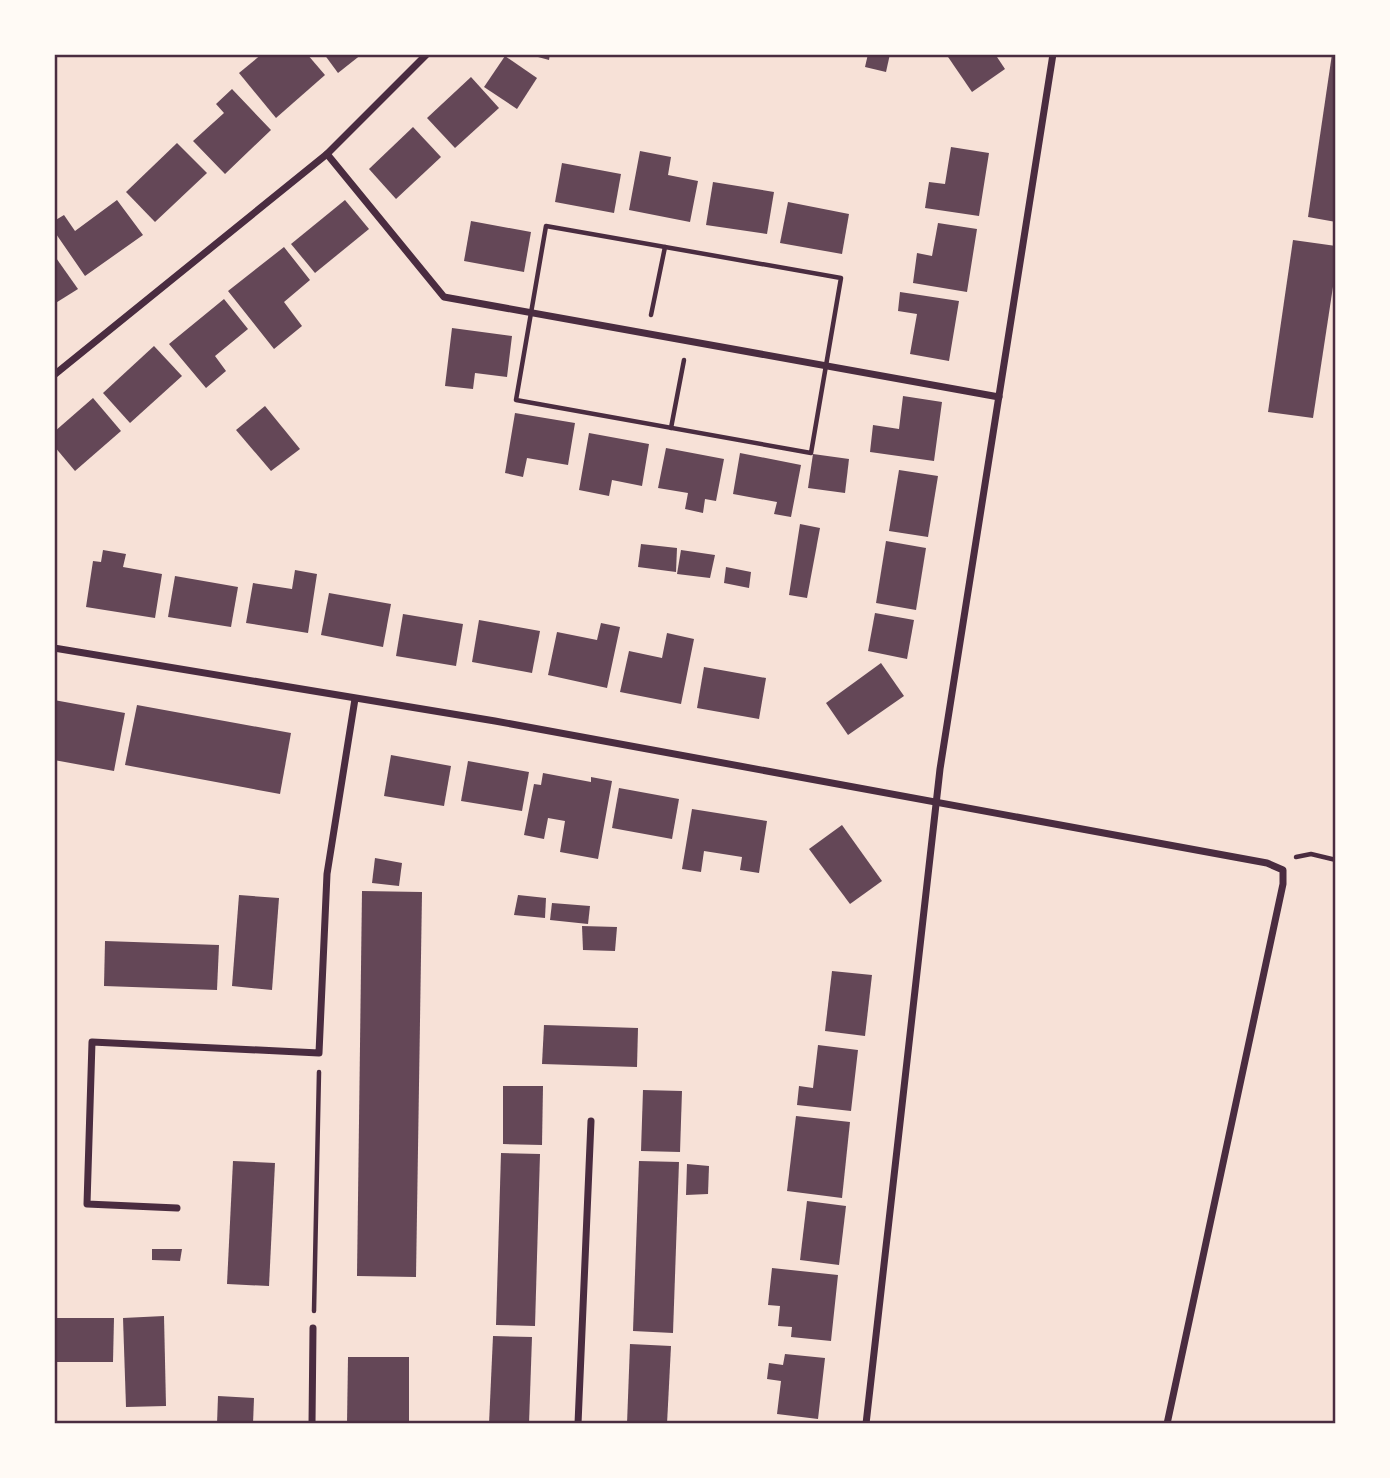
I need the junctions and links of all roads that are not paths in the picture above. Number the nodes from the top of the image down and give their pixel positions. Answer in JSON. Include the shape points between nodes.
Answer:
{"nodes":[{"id":1,"x":427,"y":54,"type":"edge"},
{"id":2,"x":1053,"y":54,"type":"edge"},
{"id":3,"x":327,"y":154,"type":"junction"},
{"id":4,"x":54,"y":375,"type":"edge"},
{"id":5,"x":999,"y":397,"type":"junction"},
{"id":6,"x":54,"y":648,"type":"edge"},
{"id":7,"x":355,"y":699,"type":"junction"},
{"id":8,"x":936,"y":803,"type":"junction"},
{"id":9,"x":591,"y":1121,"type":"dead end"},
{"id":10,"x":177,"y":1208,"type":"dead end"},
{"id":11,"x":313,"y":1328,"type":"road end"},
{"id":12,"x":312,"y":1424,"type":"edge"},
{"id":13,"x":578,"y":1424,"type":"edge"},
{"id":14,"x":866,"y":1424,"type":"edge"},
{"id":15,"x":1167,"y":1424,"type":"edge"}],
"edges":[{"from":1,"to":3,"type":"street"},
{"from":2,"to":5,"type":"street"},
{"from":3,"to":4,"type":"street"},
{"from":3,"to":5,"type":"street","via":[[444,297]]},
{"from":5,"to":8,"type":"street"},
{"from":6,"to":7,"type":"street"},
{"from":7,"to":8,"type":"street"},
{"from":7,"to":10,"type":"street","via":[[327,874],[319,1053],[92,1042],[87,1204]]},
{"from":8,"to":14,"type":"street"},
{"from":8,"to":15,"type":"street","via":[[1268,863],[1283,870],[1281,897]]},
{"from":9,"to":13,"type":"street"},
{"from":11,"to":12,"type":"street"}]}
